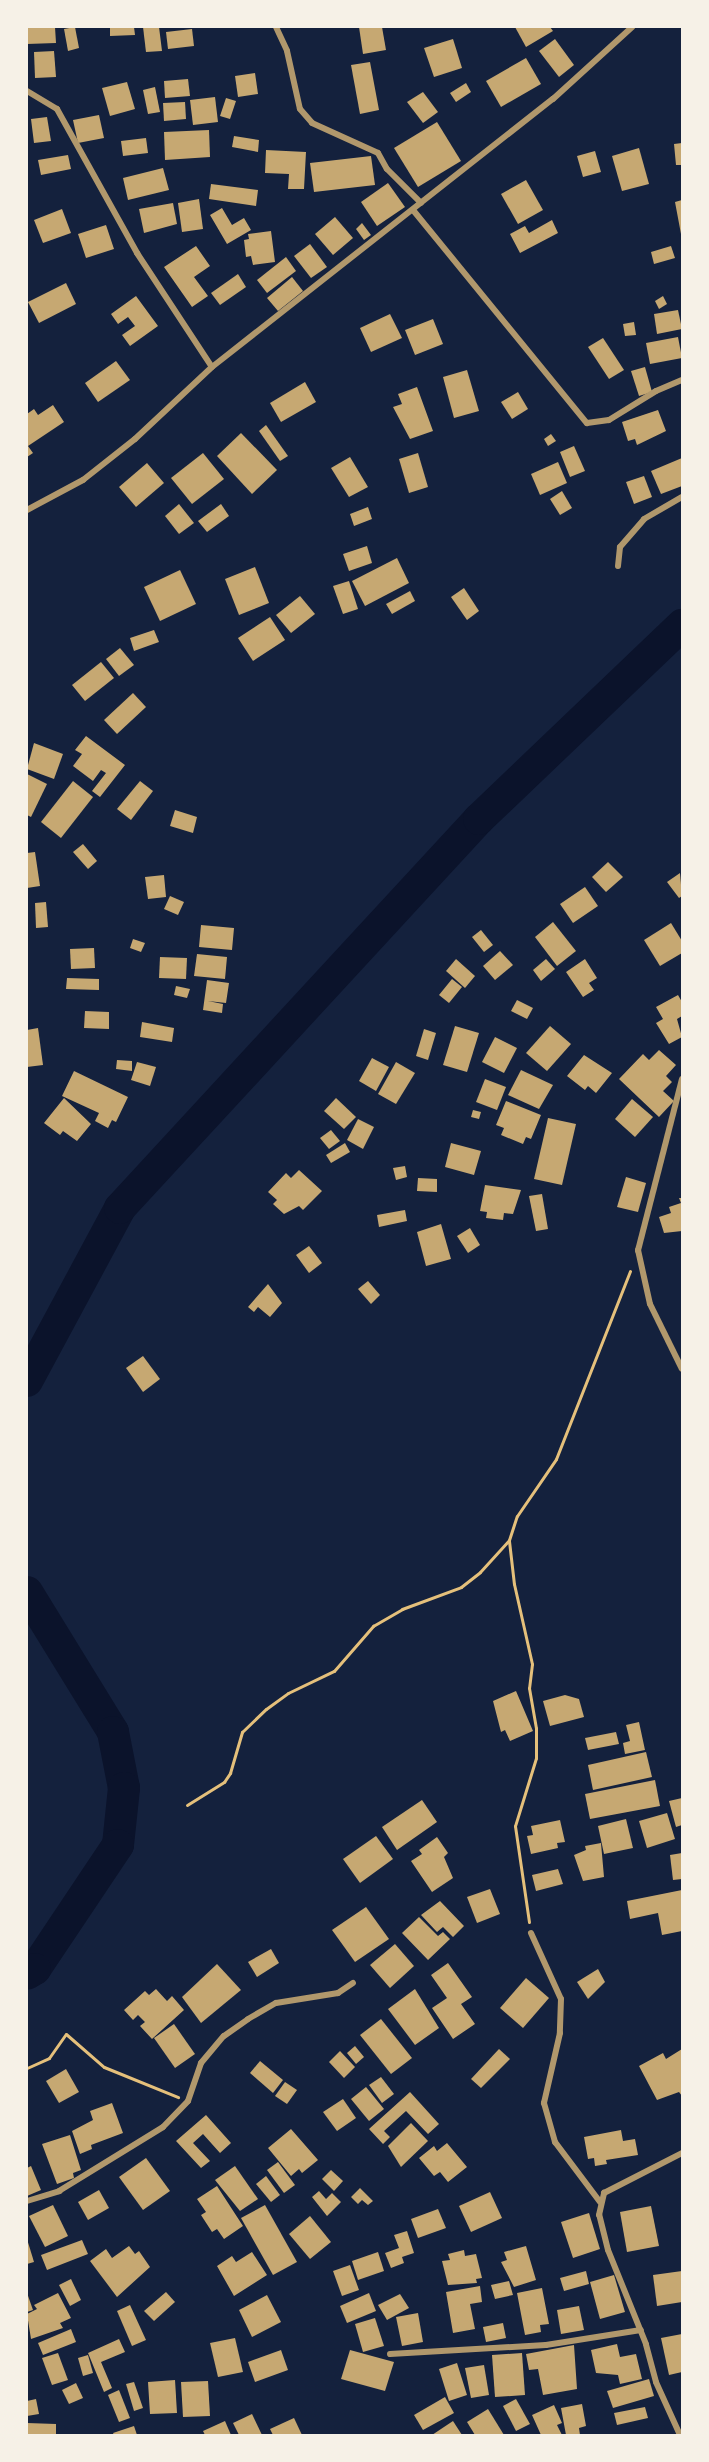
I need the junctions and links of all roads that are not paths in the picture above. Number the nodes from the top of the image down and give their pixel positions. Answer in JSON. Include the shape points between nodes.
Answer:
{"nodes":[{"id":1,"x":276,"y":27,"type":"edge"},
{"id":2,"x":632,"y":27,"type":"edge"},
{"id":3,"x":27,"y":91,"type":"edge"},
{"id":4,"x":421,"y":203,"type":"junction"},
{"id":5,"x":412,"y":210,"type":"junction"},
{"id":6,"x":212,"y":367,"type":"junction"},
{"id":7,"x":682,"y":380,"type":"edge"},
{"id":8,"x":682,"y":497,"type":"edge"},
{"id":9,"x":27,"y":510,"type":"edge"},
{"id":10,"x":618,"y":566,"type":"dead end"},
{"id":11,"x":682,"y":1079,"type":"edge"},
{"id":12,"x":682,"y":1370,"type":"edge"},
{"id":13,"x":531,"y":1933,"type":"road end"},
{"id":14,"x":353,"y":1983,"type":"dead end"},
{"id":15,"x":682,"y":2153,"type":"edge"},
{"id":16,"x":27,"y":2201,"type":"edge"},
{"id":17,"x":600,"y":2202,"type":"junction"},
{"id":18,"x":641,"y":2330,"type":"junction"},
{"id":19,"x":390,"y":2354,"type":"dead end"},
{"id":20,"x":680,"y":2435,"type":"edge"}],
"edges":[{"from":1,"to":4,"type":"street","via":[[300,109],[312,123],[378,153],[387,169]]},
{"from":2,"to":4,"type":"street","via":[[553,99]]},
{"from":3,"to":6,"type":"street","via":[[57,109],[126,234]]},
{"from":4,"to":5,"type":"street"},
{"from":5,"to":6,"type":"street"},
{"from":5,"to":7,"type":"street","via":[[587,423],[609,420]]},
{"from":6,"to":9,"type":"street","via":[[135,439],[83,480]]},
{"from":8,"to":10,"type":"street","via":[[644,519],[620,547]]},
{"from":11,"to":12,"type":"street","via":[[638,1250],[650,1304]]},
{"from":13,"to":17,"type":"street","via":[[561,1999],[560,2033],[544,2103],[555,2142]]},
{"from":14,"to":16,"type":"street","via":[[339,1993],[276,2003],[248,2019],[224,2036],[201,2063],[188,2101],[163,2127],[59,2191]]},
{"from":15,"to":17,"type":"street","via":[[610,2189]]},
{"from":17,"to":18,"type":"street","via":[[608,2250]]},
{"from":18,"to":19,"type":"street","via":[[546,2345]]},
{"from":18,"to":20,"type":"street","via":[[656,2382]]}]}
